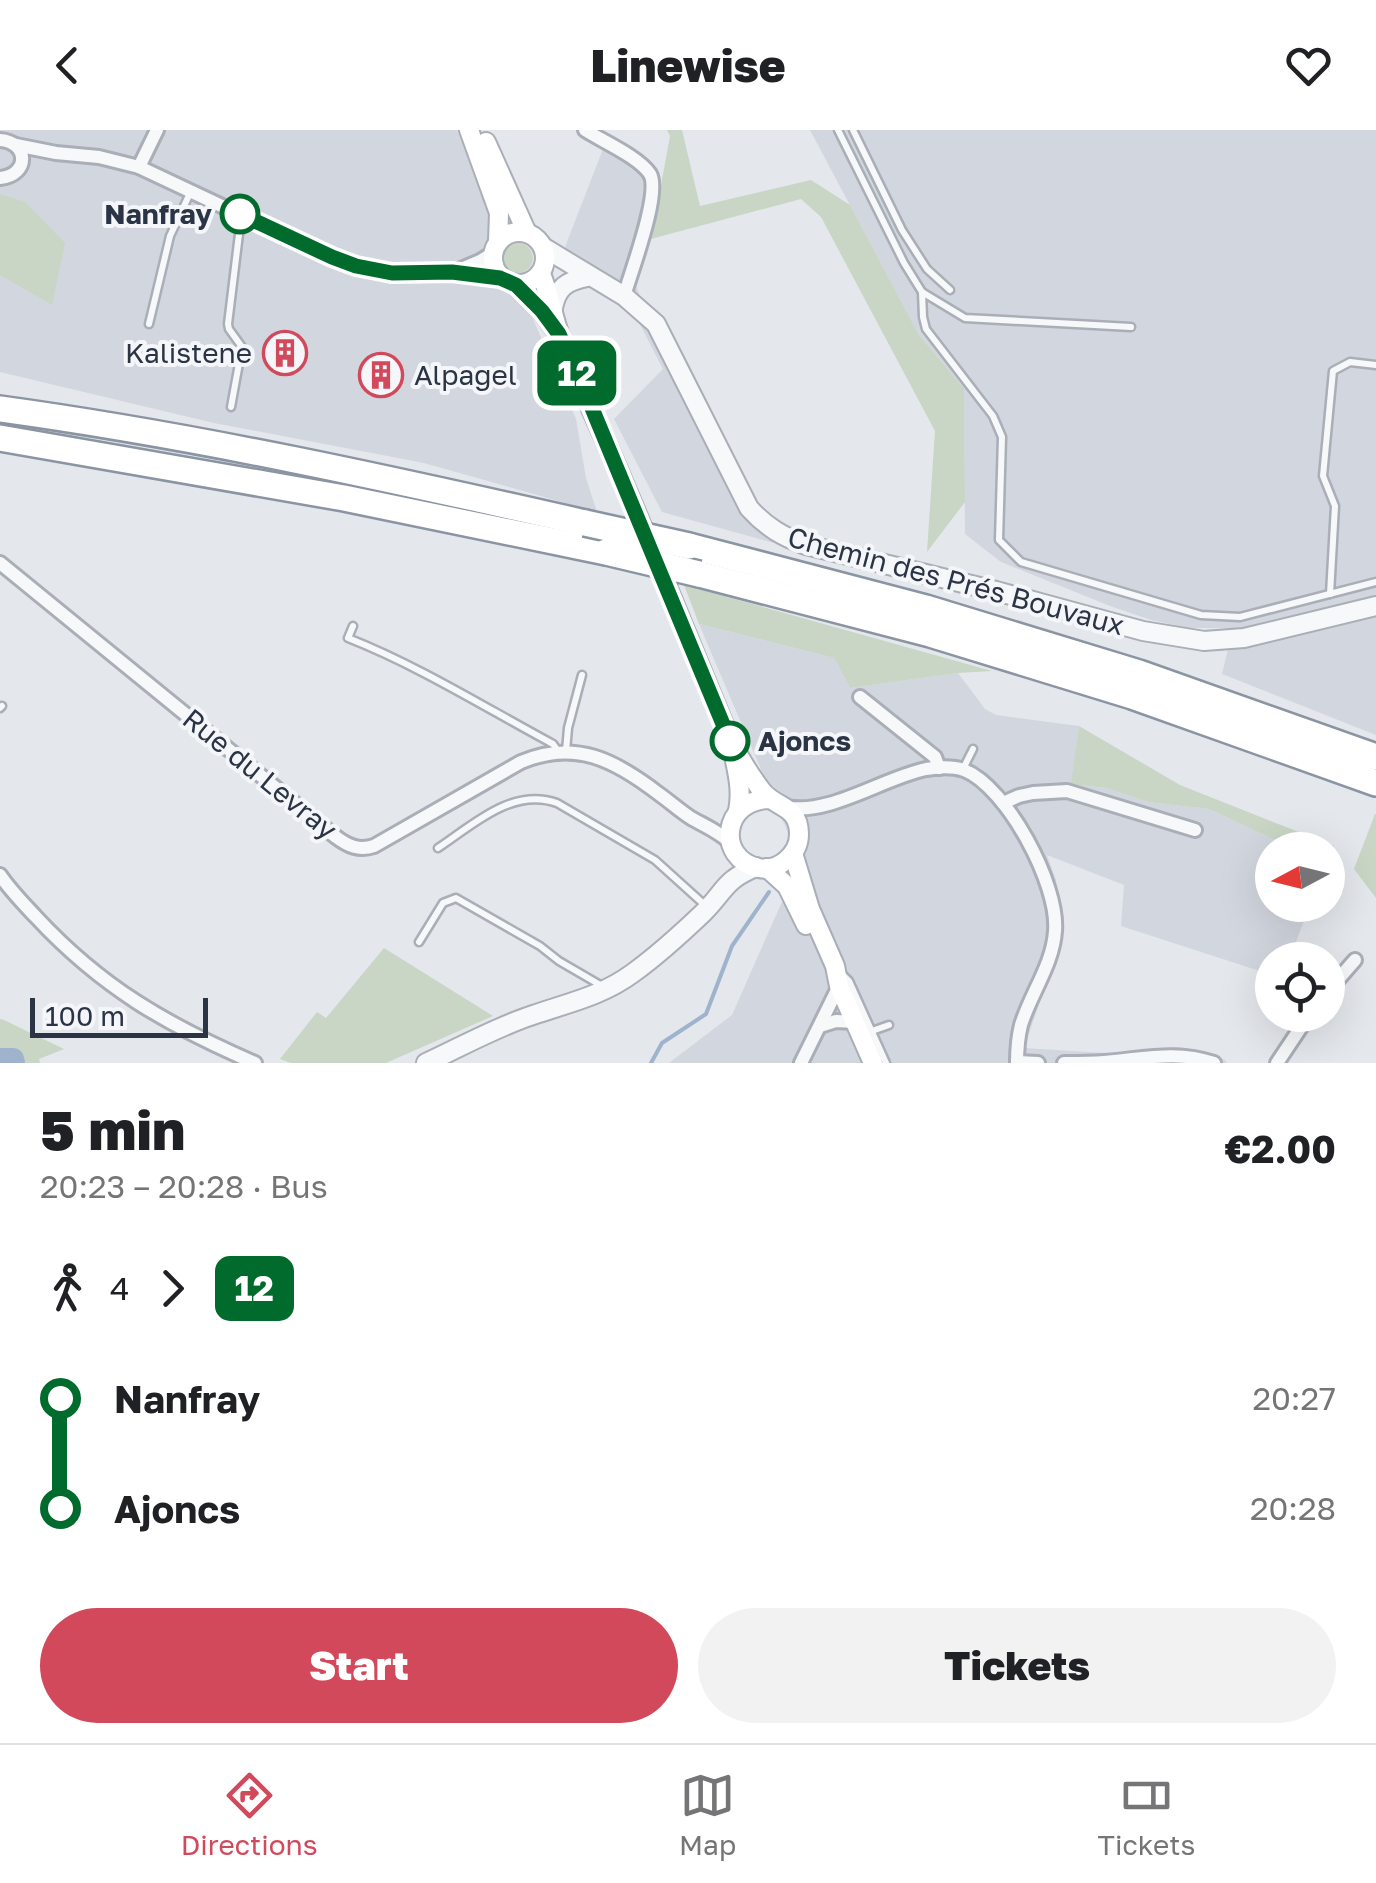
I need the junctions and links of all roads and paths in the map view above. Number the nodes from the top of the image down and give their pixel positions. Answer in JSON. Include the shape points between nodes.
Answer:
{"nodes":[{"id":1,"x":157,"y":130,"type":"edge"},
{"id":2,"x":469,"y":130,"type":"edge"},
{"id":3,"x":481,"y":130,"type":"edge"},
{"id":4,"x":585,"y":130,"type":"edge"},
{"id":5,"x":838,"y":130,"type":"edge"},
{"id":6,"x":853,"y":130,"type":"edge"},
{"id":7,"x":7,"y":139,"type":"edge"},
{"id":8,"x":56,"y":154,"type":"junction"},
{"id":9,"x":139,"y":168,"type":"junction"},
{"id":10,"x":17,"y":172,"type":"junction"},
{"id":11,"x":0,"y":178,"type":"edge"},
{"id":12,"x":191,"y":190,"type":"junction"},
{"id":13,"x":244,"y":216,"type":"junction"},
{"id":14,"x":527,"y":233,"type":"junction"},
{"id":15,"x":496,"y":247,"type":"junction"},
{"id":16,"x":543,"y":247,"type":"junction"},
{"id":17,"x":463,"y":272,"type":"junction"},
{"id":18,"x":541,"y":273,"type":"junction"},
{"id":19,"x":587,"y":276,"type":"junction"},
{"id":20,"x":508,"y":281,"type":"junction"},
{"id":21,"x":607,"y":285,"type":"junction"},
{"id":22,"x":950,"y":290,"type":"dead end"},
{"id":23,"x":922,"y":292,"type":"junction"},
{"id":24,"x":624,"y":296,"type":"junction"},
{"id":25,"x":553,"y":308,"type":"junction"},
{"id":26,"x":149,"y":324,"type":"dead end"},
{"id":27,"x":1131,"y":327,"type":"dead end"},
{"id":28,"x":559,"y":334,"type":"junction"},
{"id":29,"x":1376,"y":365,"type":"edge"},
{"id":30,"x":231,"y":406,"type":"dead end"},
{"id":31,"x":0,"y":410,"type":"edge"},
{"id":32,"x":0,"y":438,"type":"edge"},
{"id":33,"x":0,"y":563,"type":"edge"},
{"id":34,"x":1376,"y":582,"type":"edge"},
{"id":35,"x":1330,"y":594,"type":"junction"},
{"id":36,"x":1376,"y":606,"type":"edge"},
{"id":37,"x":353,"y":626,"type":"dead end"},
{"id":38,"x":582,"y":675,"type":"dead end"},
{"id":39,"x":860,"y":697,"type":"dead end"},
{"id":40,"x":730,"y":741,"type":"junction"},
{"id":41,"x":973,"y":749,"type":"dead end"},
{"id":42,"x":562,"y":752,"type":"junction"},
{"id":43,"x":1376,"y":758,"type":"edge"},
{"id":44,"x":938,"y":768,"type":"junction"},
{"id":45,"x":962,"y":770,"type":"junction"},
{"id":46,"x":1376,"y":783,"type":"edge"},
{"id":47,"x":778,"y":803,"type":"junction"},
{"id":48,"x":1003,"y":803,"type":"junction"},
{"id":49,"x":816,"y":808,"type":"junction"},
{"id":50,"x":736,"y":815,"type":"junction"},
{"id":51,"x":705,"y":823,"type":"junction"},
{"id":52,"x":1195,"y":830,"type":"dead end"},
{"id":53,"x":799,"y":834,"type":"junction"},
{"id":54,"x":438,"y":848,"type":"dead end"},
{"id":55,"x":733,"y":848,"type":"junction"},
{"id":56,"x":794,"y":853,"type":"junction"},
{"id":57,"x":761,"y":868,"type":"junction"},
{"id":58,"x":0,"y":875,"type":"edge"},
{"id":59,"x":730,"y":880,"type":"junction"},
{"id":60,"x":708,"y":908,"type":"junction"},
{"id":61,"x":419,"y":942,"type":"dead end"},
{"id":62,"x":1355,"y":960,"type":"dead end"},
{"id":63,"x":834,"y":966,"type":"junction"},
{"id":64,"x":1345,"y":971,"type":"edge"},
{"id":65,"x":839,"y":986,"type":"junction"},
{"id":66,"x":607,"y":990,"type":"junction"},
{"id":67,"x":889,"y":1024,"type":"dead end"},
{"id":68,"x":820,"y":1026,"type":"junction"},
{"id":69,"x":863,"y":1027,"type":"junction"},
{"id":70,"x":1298,"y":1032,"type":"edge"},
{"id":71,"x":1017,"y":1062,"type":"edge"},
{"id":72,"x":256,"y":1063,"type":"edge"},
{"id":73,"x":426,"y":1063,"type":"edge"},
{"id":74,"x":801,"y":1063,"type":"edge"},
{"id":75,"x":873,"y":1063,"type":"edge"},
{"id":76,"x":886,"y":1063,"type":"edge"},
{"id":77,"x":1038,"y":1063,"type":"edge"},
{"id":78,"x":1064,"y":1063,"type":"edge"},
{"id":79,"x":1214,"y":1063,"type":"edge"},
{"id":80,"x":1277,"y":1063,"type":"edge"}],
"edges":[{"from":1,"to":9,"type":"street"},
{"from":2,"to":15,"type":"main road","via":[[499,213]]},
{"from":3,"to":14,"type":"main road"},
{"from":4,"to":24,"type":"street","via":[[652,177],[651,206]]},
{"from":5,"to":23,"type":"lane"},
{"from":6,"to":22,"type":"lane","via":[[902,230]]},
{"from":7,"to":8,"type":"street"},
{"from":7,"to":10,"type":"street","via":[[22,155]]},
{"from":8,"to":9,"type":"street"},
{"from":8,"to":10,"type":"street"},
{"from":9,"to":12,"type":"street"},
{"from":10,"to":11,"type":"street"},
{"from":12,"to":13,"type":"street"},
{"from":12,"to":26,"type":"lane","via":[[170,236]]},
{"from":13,"to":17,"type":"street","via":[[356,266]]},
{"from":13,"to":30,"type":"lane","via":[[228,323],[242,347]]},
{"from":14,"to":15,"type":"main road","via":[[512,233]]},
{"from":14,"to":16,"type":"main road"},
{"from":15,"to":17,"type":"street"},
{"from":15,"to":20,"type":"main road","via":[[495,270]]},
{"from":16,"to":18,"type":"main road"},
{"from":16,"to":21,"type":"street"},
{"from":17,"to":20,"type":"street"},
{"from":18,"to":19,"type":"street"},
{"from":18,"to":20,"type":"main road","via":[[530,283]]},
{"from":18,"to":25,"type":"main road"},
{"from":19,"to":21,"type":"street"},
{"from":19,"to":25,"type":"street","via":[[562,286]]},
{"from":20,"to":28,"type":"main road"},
{"from":21,"to":24,"type":"street","name":"Chemin des Prés Bouvaux"},
{"from":23,"to":27,"type":"lane","via":[[965,318]]},
{"from":23,"to":35,"type":"lane","via":[[926,329],[1002,437],[999,540],[1020,562],[1201,615],[1240,617]]},
{"from":24,"to":36,"type":"street","name":"Chemin des Prés Bouvaux","via":[[664,338],[749,508],[784,538],[1143,632],[1204,641],[1244,638]]},
{"from":25,"to":28,"type":"main road"},
{"from":28,"to":40,"type":"main road"},
{"from":29,"to":35,"type":"lane","via":[[1350,362],[1333,371],[1323,476],[1335,506]]},
{"from":31,"to":43,"type":"highway","bridge":true,"via":[[369,474],[689,546],[1104,662]]},
{"from":32,"to":46,"type":"highway","bridge":true,"via":[[344,498],[699,574],[1132,696]]},
{"from":33,"to":42,"type":"street","name":"Rue du Levray","via":[[351,847],[374,846],[520,762]]},
{"from":34,"to":35,"type":"lane"},
{"from":37,"to":42,"type":"lane","via":[[348,638]]},
{"from":38,"to":42,"type":"lane"},
{"from":39,"to":44,"type":"street","via":[[935,756]]},
{"from":40,"to":47,"type":"main road"},
{"from":40,"to":50,"type":"main road","via":[[740,785]]},
{"from":41,"to":45,"type":"lane"},
{"from":42,"to":51,"type":"street","via":[[617,765]]},
{"from":44,"to":45,"type":"street"},
{"from":44,"to":49,"type":"street"},
{"from":45,"to":48,"type":"street","via":[[984,781]]},
{"from":47,"to":49,"type":"street"},
{"from":47,"to":50,"type":"main road","via":[[758,800]]},
{"from":47,"to":53,"type":"main road","via":[[794,814]]},
{"from":48,"to":52,"type":"street","via":[[1067,791]]},
{"from":48,"to":71,"type":"street","via":[[1044,872],[1056,916],[1053,947],[1022,1024]]},
{"from":49,"to":53,"type":"street"},
{"from":50,"to":51,"type":"street"},
{"from":50,"to":55,"type":"main road"},
{"from":51,"to":55,"type":"street"},
{"from":53,"to":56,"type":"main road"},
{"from":54,"to":60,"type":"lane","via":[[498,808],[546,799],[655,860]]},
{"from":55,"to":57,"type":"main road"},
{"from":55,"to":59,"type":"street"},
{"from":56,"to":57,"type":"main road"},
{"from":56,"to":63,"type":"main road"},
{"from":57,"to":59,"type":"street"},
{"from":57,"to":65,"type":"main road","via":[[787,886]]},
{"from":58,"to":72,"type":"street","via":[[65,948],[108,984],[196,1038]]},
{"from":59,"to":60,"type":"street"},
{"from":60,"to":66,"type":"street"},
{"from":61,"to":66,"type":"lane","via":[[443,902],[460,899]]},
{"from":62,"to":64,"type":"street"},
{"from":63,"to":65,"type":"main road"},
{"from":63,"to":69,"type":"lane","via":[[850,981]]},
{"from":65,"to":68,"type":"street"},
{"from":65,"to":69,"type":"main road"},
{"from":66,"to":73,"type":"street","via":[[516,1021]]},
{"from":67,"to":69,"type":"lane"},
{"from":68,"to":69,"type":"street","via":[[836,1020]]},
{"from":68,"to":74,"type":"street"},
{"from":69,"to":75,"type":"main road"},
{"from":69,"to":76,"type":"lane"},
{"from":70,"to":80,"type":"street"},
{"from":71,"to":77,"type":"street"},
{"from":78,"to":79,"type":"street","via":[[1172,1055]]}]}
